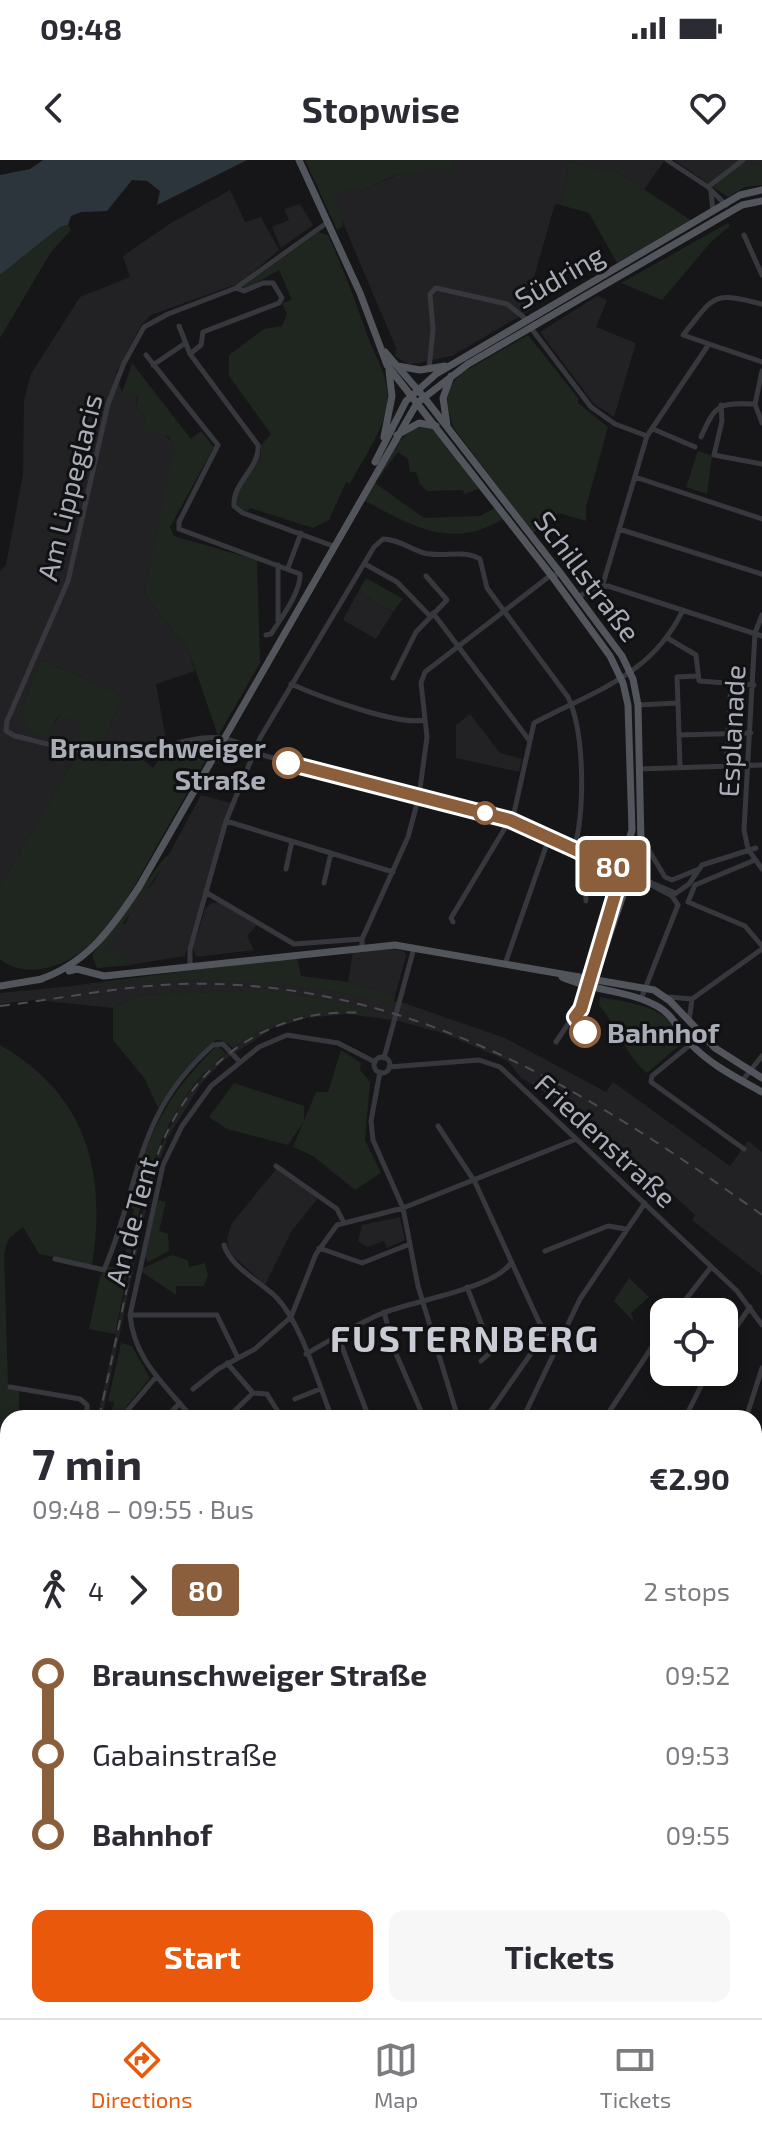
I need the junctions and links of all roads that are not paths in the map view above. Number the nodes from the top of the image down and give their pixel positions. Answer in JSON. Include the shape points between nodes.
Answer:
{"nodes":[{"id":1,"x":299,"y":160,"type":"edge"},
{"id":2,"x":667,"y":160,"type":"edge"},
{"id":3,"x":743,"y":160,"type":"edge"},
{"id":4,"x":708,"y":187,"type":"junction"},
{"id":5,"x":762,"y":190,"type":"edge"},
{"id":6,"x":762,"y":201,"type":"edge"},
{"id":7,"x":728,"y":209,"type":"junction"},
{"id":8,"x":713,"y":212,"type":"junction"},
{"id":9,"x":328,"y":222,"type":"junction"},
{"id":10,"x":744,"y":235,"type":"dead end"},
{"id":11,"x":762,"y":275,"type":"edge"},
{"id":12,"x":236,"y":288,"type":"junction"},
{"id":13,"x":762,"y":304,"type":"edge"},
{"id":14,"x":529,"y":324,"type":"junction"},
{"id":15,"x":179,"y":326,"type":"dead end"},
{"id":16,"x":184,"y":344,"type":"junction"},
{"id":17,"x":709,"y":344,"type":"junction"},
{"id":18,"x":190,"y":354,"type":"junction"},
{"id":19,"x":146,"y":355,"type":"dead end"},
{"id":20,"x":762,"y":362,"type":"edge"},
{"id":21,"x":153,"y":365,"type":"junction"},
{"id":22,"x":392,"y":365,"type":"junction"},
{"id":23,"x":452,"y":368,"type":"junction"},
{"id":24,"x":429,"y":369,"type":"junction"},
{"id":25,"x":762,"y":371,"type":"edge"},
{"id":26,"x":417,"y":389,"type":"junction"},
{"id":27,"x":423,"y":396,"type":"junction"},
{"id":28,"x":414,"y":399,"type":"junction"},
{"id":29,"x":752,"y":404,"type":"junction"},
{"id":30,"x":721,"y":405,"type":"junction"},
{"id":31,"x":762,"y":423,"type":"edge"},
{"id":32,"x":438,"y":427,"type":"junction"},
{"id":33,"x":447,"y":428,"type":"junction"},
{"id":34,"x":653,"y":429,"type":"junction"},
{"id":35,"x":647,"y":436,"type":"junction"},
{"id":36,"x":395,"y":437,"type":"junction"},
{"id":37,"x":701,"y":437,"type":"dead end"},
{"id":38,"x":695,"y":447,"type":"dead end"},
{"id":39,"x":381,"y":448,"type":"junction"},
{"id":40,"x":762,"y":464,"type":"edge"},
{"id":41,"x":635,"y":477,"type":"junction"},
{"id":42,"x":488,"y":487,"type":"junction"},
{"id":43,"x":762,"y":519,"type":"edge"},
{"id":44,"x":344,"y":525,"type":"junction"},
{"id":45,"x":619,"y":529,"type":"junction"},
{"id":46,"x":301,"y":533,"type":"junction"},
{"id":47,"x":333,"y":546,"type":"junction"},
{"id":48,"x":365,"y":564,"type":"junction"},
{"id":49,"x":278,"y":565,"type":"junction"},
{"id":50,"x":288,"y":568,"type":"junction"},
{"id":51,"x":561,"y":574,"type":"junction"},
{"id":52,"x":762,"y":574,"type":"edge"},
{"id":53,"x":551,"y":575,"type":"junction"},
{"id":54,"x":426,"y":576,"type":"dead end"},
{"id":55,"x":602,"y":587,"type":"junction"},
{"id":56,"x":578,"y":597,"type":"junction"},
{"id":57,"x":571,"y":603,"type":"junction"},
{"id":58,"x":505,"y":610,"type":"junction"},
{"id":59,"x":683,"y":610,"type":"junction"},
{"id":60,"x":431,"y":614,"type":"junction"},
{"id":61,"x":762,"y":615,"type":"edge"},
{"id":62,"x":278,"y":622,"type":"junction"},
{"id":63,"x":266,"y":635,"type":"dead end"},
{"id":64,"x":759,"y":635,"type":"edge"},
{"id":65,"x":669,"y":639,"type":"junction"},
{"id":66,"x":458,"y":644,"type":"junction"},
{"id":67,"x":631,"y":673,"type":"junction"},
{"id":68,"x":696,"y":676,"type":"junction"},
{"id":69,"x":393,"y":678,"type":"dead end"},
{"id":70,"x":621,"y":678,"type":"junction"},
{"id":71,"x":731,"y":683,"type":"junction"},
{"id":72,"x":291,"y":684,"type":"junction"},
{"id":73,"x":754,"y":685,"type":"junction"},
{"id":74,"x":571,"y":703,"type":"junction"},
{"id":75,"x":678,"y":703,"type":"junction"},
{"id":76,"x":638,"y":705,"type":"junction"},
{"id":77,"x":424,"y":720,"type":"junction"},
{"id":78,"x":534,"y":723,"type":"junction"},
{"id":79,"x":522,"y":730,"type":"junction"},
{"id":80,"x":728,"y":732,"type":"junction"},
{"id":81,"x":751,"y":733,"type":"junction"},
{"id":82,"x":679,"y":735,"type":"junction"},
{"id":83,"x":225,"y":738,"type":"junction"},
{"id":84,"x":184,"y":740,"type":"junction"},
{"id":85,"x":529,"y":741,"type":"junction"},
{"id":86,"x":217,"y":747,"type":"junction"},
{"id":87,"x":254,"y":753,"type":"junction"},
{"id":88,"x":749,"y":765,"type":"junction"},
{"id":89,"x":762,"y":765,"type":"edge"},
{"id":90,"x":726,"y":766,"type":"junction"},
{"id":91,"x":680,"y":768,"type":"junction"},
{"id":92,"x":639,"y":769,"type":"junction"},
{"id":93,"x":419,"y":796,"type":"junction"},
{"id":94,"x":510,"y":820,"type":"junction"},
{"id":95,"x":226,"y":821,"type":"junction"},
{"id":96,"x":549,"y":838,"type":"junction"},
{"id":97,"x":292,"y":841,"type":"junction"},
{"id":98,"x":645,"y":844,"type":"dead end"},
{"id":99,"x":756,"y":848,"type":"dead end"},
{"id":100,"x":574,"y":849,"type":"junction"},
{"id":101,"x":748,"y":849,"type":"junction"},
{"id":102,"x":331,"y":853,"type":"junction"},
{"id":103,"x":584,"y":853,"type":"junction"},
{"id":104,"x":755,"y":860,"type":"junction"},
{"id":105,"x":700,"y":868,"type":"junction"},
{"id":106,"x":286,"y":869,"type":"dead end"},
{"id":107,"x":762,"y":869,"type":"edge"},
{"id":108,"x":393,"y":872,"type":"junction"},
{"id":109,"x":626,"y":872,"type":"junction"},
{"id":110,"x":324,"y":883,"type":"dead end"},
{"id":111,"x":682,"y":889,"type":"junction"},
{"id":112,"x":207,"y":893,"type":"junction"},
{"id":113,"x":673,"y":894,"type":"junction"},
{"id":114,"x":688,"y":898,"type":"junction"},
{"id":115,"x":586,"y":901,"type":"dead end"},
{"id":116,"x":678,"y":905,"type":"junction"},
{"id":117,"x":453,"y":922,"type":"dead end"},
{"id":118,"x":362,"y":943,"type":"junction"},
{"id":119,"x":414,"y":948,"type":"junction"},
{"id":120,"x":762,"y":948,"type":"edge"},
{"id":121,"x":83,"y":959,"type":"junction"},
{"id":122,"x":505,"y":964,"type":"junction"},
{"id":123,"x":190,"y":966,"type":"junction"},
{"id":124,"x":92,"y":974,"type":"junction"},
{"id":125,"x":38,"y":980,"type":"junction"},
{"id":126,"x":589,"y":985,"type":"junction"},
{"id":127,"x":0,"y":986,"type":"edge"},
{"id":128,"x":648,"y":988,"type":"junction"},
{"id":129,"x":666,"y":997,"type":"junction"},
{"id":130,"x":641,"y":999,"type":"junction"},
{"id":131,"x":692,"y":999,"type":"junction"},
{"id":132,"x":689,"y":1022,"type":"junction"},
{"id":133,"x":701,"y":1035,"type":"junction"},
{"id":134,"x":556,"y":1042,"type":"dead end"},
{"id":135,"x":691,"y":1044,"type":"junction"},
{"id":136,"x":762,"y":1056,"type":"edge"},
{"id":137,"x":384,"y":1058,"type":"junction"},
{"id":138,"x":239,"y":1061,"type":"junction"},
{"id":139,"x":375,"y":1062,"type":"junction"},
{"id":140,"x":389,"y":1067,"type":"junction"},
{"id":141,"x":748,"y":1071,"type":"junction"},
{"id":142,"x":380,"y":1072,"type":"junction"},
{"id":143,"x":762,"y":1078,"type":"edge"},
{"id":144,"x":742,"y":1081,"type":"junction"},
{"id":145,"x":762,"y":1092,"type":"edge"},
{"id":146,"x":438,"y":1126,"type":"dead end"},
{"id":147,"x":574,"y":1140,"type":"junction"},
{"id":148,"x":744,"y":1149,"type":"dead end"},
{"id":149,"x":276,"y":1166,"type":"dead end"},
{"id":150,"x":475,"y":1182,"type":"junction"},
{"id":151,"x":645,"y":1203,"type":"junction"},
{"id":152,"x":403,"y":1208,"type":"junction"},
{"id":153,"x":344,"y":1223,"type":"junction"},
{"id":154,"x":626,"y":1229,"type":"junction"},
{"id":155,"x":410,"y":1244,"type":"junction"},
{"id":156,"x":224,"y":1245,"type":"dead end"},
{"id":157,"x":319,"y":1248,"type":"junction"},
{"id":158,"x":545,"y":1251,"type":"dead end"},
{"id":159,"x":55,"y":1259,"type":"dead end"},
{"id":160,"x":510,"y":1263,"type":"junction"},
{"id":161,"x":711,"y":1267,"type":"junction"},
{"id":162,"x":467,"y":1287,"type":"junction"},
{"id":163,"x":687,"y":1298,"type":"edge"},
{"id":164,"x":423,"y":1304,"type":"junction"},
{"id":165,"x":750,"y":1307,"type":"junction"},
{"id":166,"x":384,"y":1312,"type":"junction"},
{"id":167,"x":130,"y":1315,"type":"junction"},
{"id":168,"x":291,"y":1317,"type":"junction"},
{"id":169,"x":738,"y":1325,"type":"edge"},
{"id":170,"x":762,"y":1325,"type":"edge"},
{"id":171,"x":546,"y":1332,"type":"junction"},
{"id":172,"x":338,"y":1336,"type":"junction"},
{"id":173,"x":559,"y":1339,"type":"junction"},
{"id":174,"x":650,"y":1350,"type":"edge"},
{"id":175,"x":306,"y":1354,"type":"junction"},
{"id":176,"x":238,"y":1358,"type":"junction"},
{"id":177,"x":481,"y":1361,"type":"dead end"},
{"id":178,"x":227,"y":1363,"type":"junction"},
{"id":179,"x":762,"y":1368,"type":"edge"},
{"id":180,"x":156,"y":1377,"type":"junction"},
{"id":181,"x":701,"y":1386,"type":"edge"},
{"id":182,"x":10,"y":1387,"type":"dead end"},
{"id":183,"x":193,"y":1389,"type":"dead end"},
{"id":184,"x":320,"y":1389,"type":"junction"},
{"id":185,"x":253,"y":1393,"type":"junction"},
{"id":186,"x":295,"y":1399,"type":"dead end"},
{"id":187,"x":180,"y":1403,"type":"junction"},
{"id":188,"x":87,"y":1410,"type":"edge"},
{"id":189,"x":128,"y":1410,"type":"edge"},
{"id":190,"x":173,"y":1410,"type":"edge"},
{"id":191,"x":186,"y":1410,"type":"edge"},
{"id":192,"x":237,"y":1410,"type":"edge"},
{"id":193,"x":277,"y":1410,"type":"edge"},
{"id":194,"x":329,"y":1410,"type":"edge"},
{"id":195,"x":366,"y":1410,"type":"edge"},
{"id":196,"x":421,"y":1410,"type":"edge"},
{"id":197,"x":456,"y":1410,"type":"edge"},
{"id":198,"x":492,"y":1410,"type":"edge"},
{"id":199,"x":527,"y":1410,"type":"edge"},
{"id":200,"x":610,"y":1410,"type":"edge"},
{"id":201,"x":689,"y":1410,"type":"edge"},
{"id":202,"x":749,"y":1410,"type":"edge"}],
"edges":[{"from":1,"to":9,"type":"main road","name":"Schillstraße"},
{"from":2,"to":4,"type":"street"},
{"from":3,"to":4,"type":"street"},
{"from":4,"to":7,"type":"street"},
{"from":4,"to":8,"type":"street"},
{"from":5,"to":7,"type":"main road","via":[[740,195]]},
{"from":6,"to":7,"type":"main road"},
{"from":7,"to":8,"type":"main road","name":"Südring"},
{"from":7,"to":14,"type":"main road","name":"Südring"},
{"from":8,"to":14,"type":"main road","name":"Südring"},
{"from":9,"to":12,"type":"street","name":"Am Lippeglacis"},
{"from":9,"to":22,"type":"main road","name":"Schillstraße","via":[[380,348]]},
{"from":10,"to":11,"type":"street"},
{"from":12,"to":18,"type":"street","via":[[244,291],[273,283],[282,298],[203,332],[201,345]]},
{"from":12,"to":84,"type":"street","name":"Am Lippeglacis","via":[[152,321],[124,363],[108,404],[73,568],[6,731],[90,753],[134,754]]},
{"from":13,"to":17,"type":"street","via":[[724,295],[715,298],[683,335]]},
{"from":14,"to":23,"type":"main road","name":"Südring"},
{"from":14,"to":24,"type":"street","via":[[507,304],[436,288],[430,294]]},
{"from":14,"to":35,"type":"street","via":[[591,407],[615,424]]},
{"from":15,"to":16,"type":"street"},
{"from":16,"to":18,"type":"street"},
{"from":16,"to":21,"type":"street"},
{"from":17,"to":20,"type":"street"},
{"from":17,"to":34,"type":"street"},
{"from":18,"to":46,"type":"street","via":[[258,445],[257,457],[234,495],[234,506]]},
{"from":19,"to":21,"type":"street"},
{"from":21,"to":49,"type":"street","via":[[218,445],[179,529]]},
{"from":22,"to":24,"type":"main road"},
{"from":22,"to":26,"type":"main road","name":"Schillstraße"},
{"from":22,"to":28,"type":"main road","name":"Schillstraße"},
{"from":22,"to":39,"type":"main road","via":[[392,396]]},
{"from":23,"to":24,"type":"main road"},
{"from":23,"to":26,"type":"main road","name":"Südring"},
{"from":23,"to":27,"type":"main road","name":"Südring"},
{"from":23,"to":33,"type":"main road","via":[[443,398]]},
{"from":25,"to":29,"type":"street"},
{"from":26,"to":27,"type":"main road","name":"Schillstraße"},
{"from":26,"to":28,"type":"main road","name":"Südring"},
{"from":27,"to":28,"type":"main road","name":"Südring"},
{"from":27,"to":33,"type":"main road","name":"Schillstraße"},
{"from":28,"to":32,"type":"main road","name":"Schillstraße"},
{"from":28,"to":36,"type":"main road"},
{"from":28,"to":39,"type":"main road"},
{"from":29,"to":30,"type":"street"},
{"from":29,"to":31,"type":"street"},
{"from":30,"to":37,"type":"street","via":[[711,413]]},
{"from":30,"to":40,"type":"street","via":[[714,455]]},
{"from":32,"to":36,"type":"main road","via":[[419,423]]},
{"from":32,"to":42,"type":"main road","name":"Schillstraße"},
{"from":33,"to":42,"type":"main road","name":"Schillstraße"},
{"from":34,"to":35,"type":"street"},
{"from":34,"to":38,"type":"street"},
{"from":35,"to":41,"type":"street"},
{"from":36,"to":44,"type":"main road"},
{"from":39,"to":44,"type":"main road"},
{"from":41,"to":43,"type":"street"},
{"from":41,"to":45,"type":"street"},
{"from":42,"to":51,"type":"main road","name":"Schillstraße"},
{"from":42,"to":53,"type":"main road","name":"Schillstraße"},
{"from":44,"to":47,"type":"main road"},
{"from":45,"to":52,"type":"street"},
{"from":45,"to":55,"type":"street"},
{"from":46,"to":47,"type":"street"},
{"from":46,"to":50,"type":"street"},
{"from":47,"to":83,"type":"main road"},
{"from":48,"to":58,"type":"street","via":[[383,539],[426,554],[474,555],[484,565],[487,588]]},
{"from":48,"to":60,"type":"street","via":[[397,582]]},
{"from":48,"to":72,"type":"street"},
{"from":49,"to":50,"type":"street"},
{"from":49,"to":62,"type":"street"},
{"from":50,"to":62,"type":"street","via":[[300,574],[300,582]]},
{"from":51,"to":53,"type":"street"},
{"from":51,"to":56,"type":"main road","name":"Schillstraße"},
{"from":53,"to":57,"type":"main road","name":"Schillstraße"},
{"from":53,"to":58,"type":"street"},
{"from":54,"to":60,"type":"street","via":[[447,600]]},
{"from":55,"to":56,"type":"street"},
{"from":55,"to":59,"type":"street"},
{"from":56,"to":57,"type":"main road"},
{"from":56,"to":67,"type":"main road","name":"Schillstraße"},
{"from":57,"to":70,"type":"main road","name":"Schillstraße"},
{"from":58,"to":66,"type":"street"},
{"from":58,"to":74,"type":"street"},
{"from":59,"to":64,"type":"street"},
{"from":59,"to":65,"type":"street"},
{"from":60,"to":66,"type":"street"},
{"from":60,"to":69,"type":"street","via":[[405,649]]},
{"from":61,"to":64,"type":"street","name":"Esplanade"},
{"from":62,"to":63,"type":"street"},
{"from":64,"to":73,"type":"street","name":"Esplanade"},
{"from":65,"to":67,"type":"street"},
{"from":65,"to":68,"type":"street","via":[[696,655]]},
{"from":66,"to":77,"type":"street","via":[[423,677]]},
{"from":66,"to":79,"type":"street"},
{"from":67,"to":70,"type":"street"},
{"from":67,"to":76,"type":"main road","name":"Schillstraße"},
{"from":68,"to":71,"type":"street","via":[[699,681]]},
{"from":68,"to":75,"type":"street","via":[[677,677]]},
{"from":70,"to":74,"type":"street"},
{"from":70,"to":109,"type":"main road","name":"Schillstraße","via":[[628,705],[632,830]]},
{"from":71,"to":73,"type":"street"},
{"from":71,"to":80,"type":"street"},
{"from":72,"to":77,"type":"street","via":[[407,721]]},
{"from":72,"to":87,"type":"street"},
{"from":73,"to":81,"type":"street","name":"Esplanade"},
{"from":74,"to":78,"type":"street"},
{"from":74,"to":100,"type":"street","via":[[580,782]]},
{"from":75,"to":76,"type":"street"},
{"from":75,"to":82,"type":"street"},
{"from":76,"to":92,"type":"main road","name":"Schillstraße"},
{"from":77,"to":93,"type":"street"},
{"from":78,"to":79,"type":"street"},
{"from":78,"to":85,"type":"street"},
{"from":79,"to":85,"type":"street"},
{"from":80,"to":81,"type":"street"},
{"from":80,"to":82,"type":"street"},
{"from":80,"to":90,"type":"street"},
{"from":81,"to":88,"type":"street","name":"Esplanade"},
{"from":82,"to":91,"type":"street"},
{"from":83,"to":84,"type":"street","name":"Am Lippeglacis"},
{"from":83,"to":86,"type":"main road"},
{"from":83,"to":87,"type":"street"},
{"from":84,"to":86,"type":"street","name":"Am Lippeglacis"},
{"from":85,"to":94,"type":"street"},
{"from":86,"to":87,"type":"street","name":"Am Lippeglacis"},
{"from":86,"to":121,"type":"main road","via":[[146,877]]},
{"from":87,"to":93,"type":"street"},
{"from":87,"to":95,"type":"street"},
{"from":88,"to":89,"type":"street"},
{"from":88,"to":90,"type":"street"},
{"from":88,"to":101,"type":"street","name":"Esplanade","via":[[744,830]]},
{"from":90,"to":91,"type":"street"},
{"from":91,"to":92,"type":"street"},
{"from":92,"to":109,"type":"main road","name":"Schillstraße","via":[[641,842]]},
{"from":93,"to":94,"type":"street"},
{"from":93,"to":108,"type":"street"},
{"from":94,"to":96,"type":"street"},
{"from":94,"to":117,"type":"street"},
{"from":95,"to":97,"type":"street"},
{"from":95,"to":112,"type":"street"},
{"from":96,"to":100,"type":"street"},
{"from":96,"to":122,"type":"street"},
{"from":97,"to":102,"type":"street"},
{"from":97,"to":106,"type":"street"},
{"from":98,"to":105,"type":"street","via":[[665,877],[672,880]]},
{"from":99,"to":101,"type":"street"},
{"from":100,"to":103,"type":"street"},
{"from":101,"to":104,"type":"street"},
{"from":101,"to":105,"type":"street"},
{"from":102,"to":108,"type":"street"},
{"from":102,"to":110,"type":"street"},
{"from":103,"to":109,"type":"street"},
{"from":103,"to":115,"type":"street"},
{"from":104,"to":107,"type":"street"},
{"from":104,"to":114,"type":"street","via":[[700,882]]},
{"from":105,"to":111,"type":"street"},
{"from":108,"to":118,"type":"street"},
{"from":109,"to":113,"type":"street"},
{"from":109,"to":126,"type":"main road"},
{"from":111,"to":113,"type":"street"},
{"from":111,"to":114,"type":"street"},
{"from":112,"to":118,"type":"street","via":[[294,944]]},
{"from":112,"to":123,"type":"street"},
{"from":113,"to":116,"type":"street"},
{"from":114,"to":116,"type":"street"},
{"from":114,"to":120,"type":"street","via":[[745,926]]},
{"from":116,"to":128,"type":"street"},
{"from":118,"to":119,"type":"main road"},
{"from":118,"to":123,"type":"main road"},
{"from":119,"to":122,"type":"main road"},
{"from":119,"to":137,"type":"street"},
{"from":120,"to":131,"type":"street"},
{"from":121,"to":124,"type":"main road"},
{"from":121,"to":125,"type":"main road"},
{"from":122,"to":126,"type":"main road"},
{"from":123,"to":124,"type":"main road"},
{"from":124,"to":125,"type":"main road","via":[[77,969]]},
{"from":125,"to":127,"type":"main road"},
{"from":126,"to":128,"type":"main road"},
{"from":126,"to":130,"type":"main road"},
{"from":126,"to":134,"type":"street","via":[[581,1009]]},
{"from":128,"to":129,"type":"main road"},
{"from":128,"to":130,"type":"street"},
{"from":129,"to":131,"type":"street"},
{"from":129,"to":132,"type":"main road"},
{"from":130,"to":135,"type":"main road","via":[[662,1009]]},
{"from":131,"to":132,"type":"street"},
{"from":132,"to":133,"type":"main road"},
{"from":133,"to":135,"type":"main road"},
{"from":133,"to":141,"type":"main road"},
{"from":135,"to":144,"type":"main road"},
{"from":135,"to":148,"type":"street","via":[[651,1082]]},
{"from":136,"to":141,"type":"street"},
{"from":137,"to":139,"type":"street"},
{"from":137,"to":140,"type":"street"},
{"from":138,"to":139,"type":"street","name":"An de Tent","via":[[273,1040],[297,1034],[342,1044]]},
{"from":138,"to":159,"type":"street","via":[[223,1044],[213,1045],[169,1095],[147,1132],[104,1270]]},
{"from":138,"to":167,"type":"street","name":"An de Tent","via":[[194,1107],[163,1165]]},
{"from":139,"to":142,"type":"street"},
{"from":140,"to":142,"type":"street"},
{"from":140,"to":147,"type":"street","name":"Friedenstraße","via":[[488,1061]]},
{"from":141,"to":143,"type":"main road"},
{"from":141,"to":144,"type":"street"},
{"from":142,"to":152,"type":"street","via":[[373,1140]]},
{"from":144,"to":145,"type":"main road"},
{"from":146,"to":150,"type":"street"},
{"from":147,"to":150,"type":"street"},
{"from":147,"to":151,"type":"street","name":"Friedenstraße"},
{"from":149,"to":153,"type":"street","via":[[337,1209]]},
{"from":150,"to":152,"type":"street"},
{"from":150,"to":160,"type":"street"},
{"from":151,"to":154,"type":"street"},
{"from":151,"to":161,"type":"street","name":"Friedenstraße"},
{"from":152,"to":153,"type":"street"},
{"from":152,"to":155,"type":"street"},
{"from":153,"to":157,"type":"street"},
{"from":154,"to":158,"type":"street","via":[[608,1226]]},
{"from":154,"to":173,"type":"street"},
{"from":155,"to":157,"type":"street","via":[[362,1263]]},
{"from":155,"to":164,"type":"street"},
{"from":156,"to":168,"type":"street"},
{"from":157,"to":168,"type":"street"},
{"from":160,"to":162,"type":"street"},
{"from":160,"to":171,"type":"street"},
{"from":161,"to":163,"type":"street"},
{"from":161,"to":165,"type":"street","name":"Friedenstraße"},
{"from":162,"to":164,"type":"street"},
{"from":162,"to":177,"type":"street","via":[[492,1351]]},
{"from":164,"to":166,"type":"street"},
{"from":164,"to":197,"type":"street"},
{"from":165,"to":169,"type":"street"},
{"from":165,"to":170,"type":"street","name":"Friedenstraße"},
{"from":166,"to":172,"type":"street"},
{"from":166,"to":196,"type":"street"},
{"from":167,"to":176,"type":"street","via":[[217,1315]]},
{"from":167,"to":180,"type":"street","name":"An de Tent","via":[[136,1348]]},
{"from":168,"to":175,"type":"street"},
{"from":168,"to":176,"type":"street"},
{"from":171,"to":173,"type":"street"},
{"from":171,"to":198,"type":"street"},
{"from":172,"to":175,"type":"street"},
{"from":172,"to":195,"type":"street"},
{"from":173,"to":199,"type":"street"},
{"from":174,"to":200,"type":"street"},
{"from":175,"to":184,"type":"street"},
{"from":176,"to":178,"type":"street"},
{"from":178,"to":183,"type":"street"},
{"from":178,"to":185,"type":"street"},
{"from":179,"to":202,"type":"street"},
{"from":180,"to":187,"type":"street","name":"An de Tent"},
{"from":180,"to":189,"type":"street"},
{"from":181,"to":201,"type":"street"},
{"from":182,"to":188,"type":"street","via":[[80,1399]]},
{"from":184,"to":186,"type":"street"},
{"from":184,"to":194,"type":"street"},
{"from":185,"to":192,"type":"street"},
{"from":185,"to":193,"type":"street","via":[[267,1394]]},
{"from":187,"to":190,"type":"street"},
{"from":187,"to":191,"type":"street","name":"An de Tent"}]}
